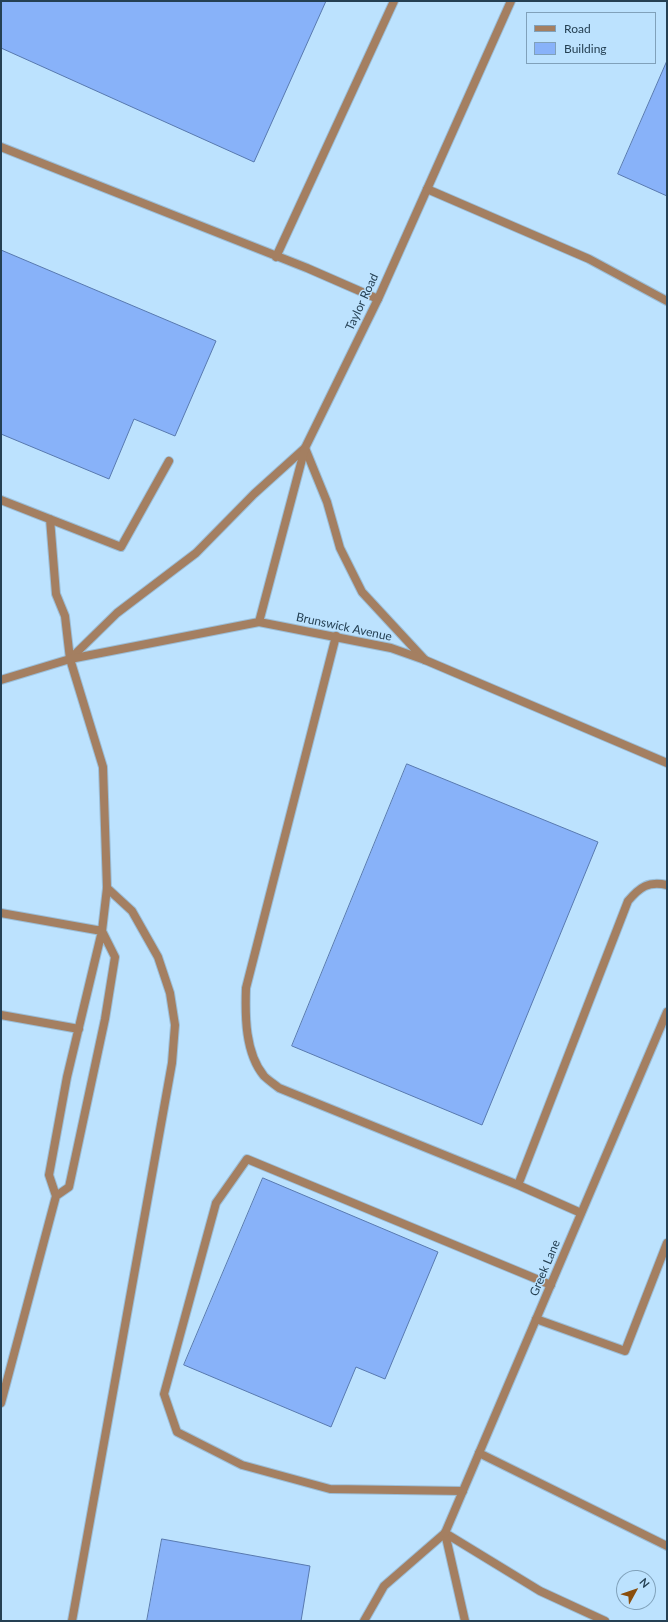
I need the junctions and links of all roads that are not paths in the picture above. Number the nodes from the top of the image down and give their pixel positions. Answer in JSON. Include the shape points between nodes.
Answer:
{"nodes":[{"id":1,"x":394,"y":1,"type":"edge"},
{"id":2,"x":512,"y":1,"type":"edge"},
{"id":3,"x":1,"y":147,"type":"edge"},
{"id":4,"x":427,"y":189,"type":"junction"},
{"id":5,"x":276,"y":257,"type":"junction"},
{"id":6,"x":378,"y":299,"type":"junction"},
{"id":7,"x":667,"y":301,"type":"edge"},
{"id":8,"x":305,"y":448,"type":"junction"},
{"id":9,"x":169,"y":461,"type":"dead end"},
{"id":10,"x":1,"y":500,"type":"edge"},
{"id":11,"x":50,"y":519,"type":"junction"},
{"id":12,"x":259,"y":622,"type":"junction"},
{"id":13,"x":336,"y":636,"type":"junction"},
{"id":14,"x":70,"y":659,"type":"junction"},
{"id":15,"x":425,"y":660,"type":"junction"},
{"id":16,"x":1,"y":680,"type":"edge"},
{"id":17,"x":667,"y":763,"type":"edge"},
{"id":18,"x":667,"y":885,"type":"edge"},
{"id":19,"x":106,"y":888,"type":"junction"},
{"id":20,"x":1,"y":913,"type":"edge"},
{"id":21,"x":102,"y":931,"type":"junction"},
{"id":22,"x":667,"y":1012,"type":"edge"},
{"id":23,"x":1,"y":1015,"type":"edge"},
{"id":24,"x":79,"y":1029,"type":"junction"},
{"id":25,"x":518,"y":1185,"type":"junction"},
{"id":26,"x":56,"y":1196,"type":"junction"},
{"id":27,"x":581,"y":1213,"type":"junction"},
{"id":28,"x":667,"y":1243,"type":"edge"},
{"id":29,"x":551,"y":1285,"type":"junction"},
{"id":30,"x":536,"y":1319,"type":"junction"},
{"id":31,"x":1,"y":1403,"type":"edge"},
{"id":32,"x":479,"y":1453,"type":"junction"},
{"id":33,"x":463,"y":1491,"type":"junction"},
{"id":34,"x":445,"y":1533,"type":"junction"},
{"id":35,"x":667,"y":1546,"type":"edge"},
{"id":36,"x":72,"y":1621,"type":"edge"},
{"id":37,"x":364,"y":1621,"type":"edge"},
{"id":38,"x":465,"y":1621,"type":"edge"},
{"id":39,"x":605,"y":1621,"type":"edge"}],
"edges":[{"from":1,"to":5,"type":"street"},
{"from":2,"to":4,"type":"street","name":"Taylor Road"},
{"from":3,"to":5,"type":"street"},
{"from":4,"to":6,"type":"street","name":"Taylor Road"},
{"from":4,"to":7,"type":"street","via":[[589,259]]},
{"from":5,"to":6,"type":"street"},
{"from":6,"to":8,"type":"street","name":"Taylor Road"},
{"from":8,"to":12,"type":"street","name":"Taylor Road"},
{"from":8,"to":14,"type":"street","via":[[254,494],[196,553],[117,613]]},
{"from":8,"to":15,"type":"street","via":[[327,502],[340,548],[362,592]]},
{"from":9,"to":11,"type":"street","via":[[121,547]]},
{"from":10,"to":11,"type":"street"},
{"from":11,"to":14,"type":"street","via":[[56,594],[65,616]]},
{"from":12,"to":13,"type":"street","name":"Brunswick Avenue"},
{"from":12,"to":14,"type":"street","name":"Brunswick Avenue"},
{"from":13,"to":15,"type":"street","name":"Brunswick Avenue","via":[[391,648]]},
{"from":13,"to":25,"type":"street","via":[[246,988],[245,1019],[249,1043],[264,1076],[279,1088]]},
{"from":14,"to":16,"type":"street","name":"Brunswick Avenue"},
{"from":14,"to":19,"type":"street","via":[[103,767]]},
{"from":15,"to":17,"type":"street","name":"Brunswick Avenue"},
{"from":18,"to":25,"type":"street","via":[[652,883],[639,889],[628,901]]},
{"from":19,"to":21,"type":"street"},
{"from":19,"to":36,"type":"street","via":[[132,910],[158,957],[170,993],[175,1025],[172,1063]]},
{"from":20,"to":21,"type":"street"},
{"from":21,"to":24,"type":"street"},
{"from":21,"to":26,"type":"street","via":[[114,957],[105,1019],[69,1187]]},
{"from":22,"to":27,"type":"street","name":"Greek Lane"},
{"from":23,"to":24,"type":"street"},
{"from":24,"to":26,"type":"street","via":[[67,1077],[49,1175]]},
{"from":25,"to":27,"type":"street"},
{"from":26,"to":31,"type":"street"},
{"from":27,"to":29,"type":"street","name":"Greek Lane"},
{"from":28,"to":30,"type":"street","via":[[625,1351]]},
{"from":29,"to":30,"type":"street","name":"Greek Lane"},
{"from":29,"to":33,"type":"street","via":[[247,1159],[216,1203],[164,1394],[177,1432],[242,1465],[330,1489]]},
{"from":30,"to":32,"type":"street","name":"Greek Lane"},
{"from":32,"to":33,"type":"street","name":"Greek Lane"},
{"from":32,"to":35,"type":"street"},
{"from":33,"to":34,"type":"street","name":"Greek Lane"},
{"from":34,"to":37,"type":"street","via":[[384,1586]]},
{"from":34,"to":38,"type":"street"},
{"from":34,"to":39,"type":"street","via":[[540,1591]]}]}
